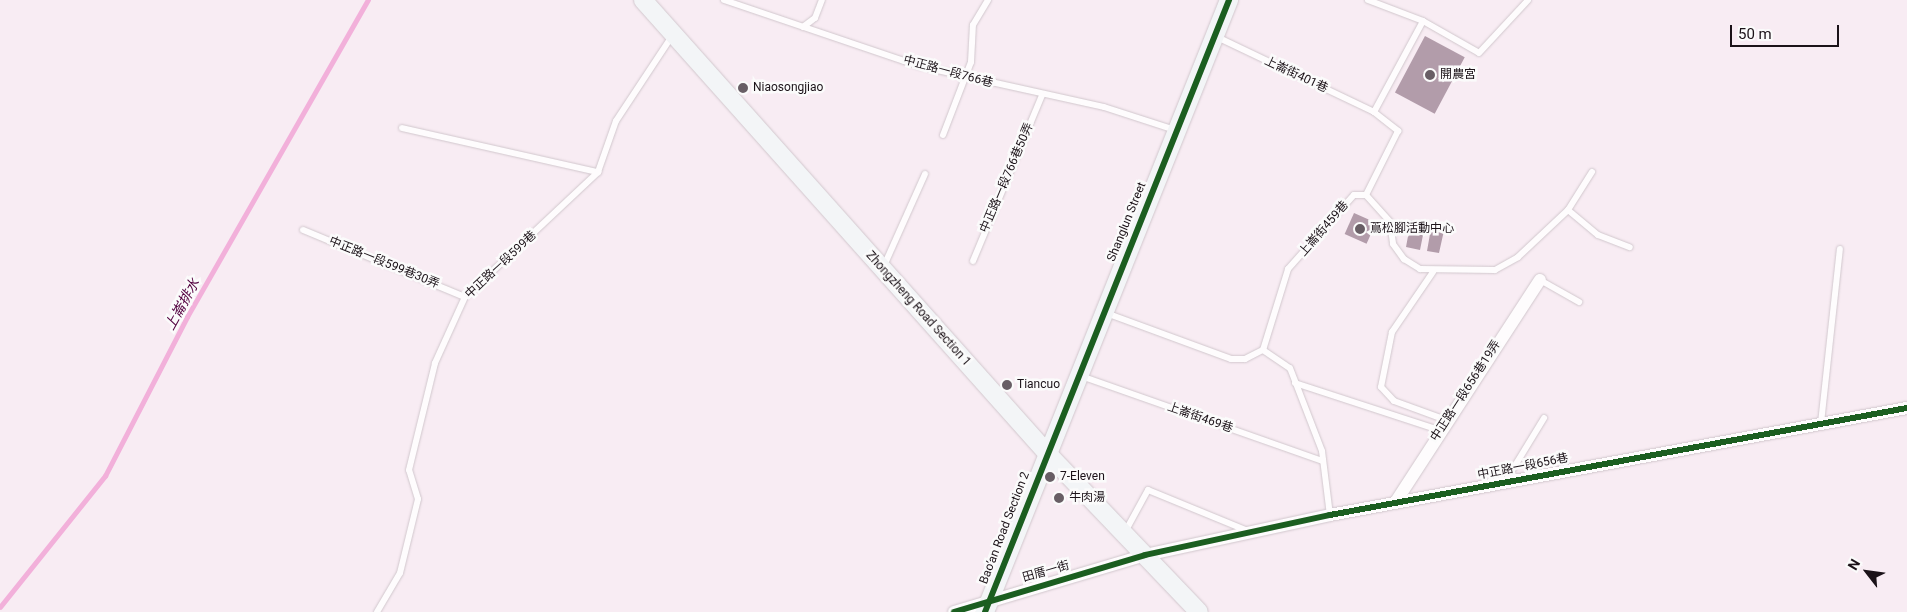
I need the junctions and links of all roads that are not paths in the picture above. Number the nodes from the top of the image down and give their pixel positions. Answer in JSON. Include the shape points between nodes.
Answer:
{"nodes":[{"id":1,"x":643,"y":0,"type":"edge"},
{"id":2,"x":724,"y":0,"type":"edge"},
{"id":3,"x":822,"y":0,"type":"edge"},
{"id":4,"x":988,"y":0,"type":"edge"},
{"id":5,"x":1229,"y":0,"type":"edge"},
{"id":6,"x":1368,"y":0,"type":"edge"},
{"id":7,"x":1528,"y":0,"type":"edge"},
{"id":8,"x":1423,"y":21,"type":"junction"},
{"id":9,"x":803,"y":27,"type":"junction"},
{"id":10,"x":673,"y":34,"type":"junction"},
{"id":11,"x":1217,"y":37,"type":"junction"},
{"id":12,"x":965,"y":79,"type":"junction"},
{"id":13,"x":1042,"y":95,"type":"junction"},
{"id":14,"x":1374,"y":112,"type":"junction"},
{"id":15,"x":402,"y":128,"type":"dead end"},
{"id":16,"x":1176,"y":131,"type":"junction"},
{"id":17,"x":943,"y":135,"type":"dead end"},
{"id":18,"x":598,"y":172,"type":"junction"},
{"id":19,"x":1592,"y":172,"type":"dead end"},
{"id":20,"x":925,"y":174,"type":"dead end"},
{"id":21,"x":1366,"y":195,"type":"junction"},
{"id":22,"x":1568,"y":210,"type":"junction"},
{"id":23,"x":303,"y":230,"type":"dead end"},
{"id":24,"x":1630,"y":247,"type":"dead end"},
{"id":25,"x":1840,"y":249,"type":"dead end"},
{"id":26,"x":973,"y":261,"type":"dead end"},
{"id":27,"x":883,"y":269,"type":"junction"},
{"id":28,"x":1433,"y":272,"type":"junction"},
{"id":29,"x":1540,"y":280,"type":"joint"},
{"id":30,"x":465,"y":296,"type":"junction"},
{"id":31,"x":1579,"y":302,"type":"dead end"},
{"id":32,"x":1103,"y":312,"type":"junction"},
{"id":33,"x":1264,"y":350,"type":"junction"},
{"id":34,"x":1078,"y":374,"type":"junction"},
{"id":35,"x":1295,"y":383,"type":"junction"},
{"id":36,"x":1907,"y":408,"type":"edge"},
{"id":37,"x":1544,"y":418,"type":"dead end"},
{"id":38,"x":1821,"y":424,"type":"junction"},
{"id":39,"x":1442,"y":425,"type":"junction"},
{"id":40,"x":1046,"y":452,"type":"junction"},
{"id":41,"x":1323,"y":461,"type":"junction"},
{"id":42,"x":1504,"y":482,"type":"junction"},
{"id":43,"x":1395,"y":503,"type":"junction"},
{"id":44,"x":1330,"y":515,"type":"junction"},
{"id":45,"x":1251,"y":532,"type":"junction"},
{"id":46,"x":1124,"y":533,"type":"junction"},
{"id":47,"x":1145,"y":555,"type":"junction"},
{"id":48,"x":987,"y":606,"type":"edge"},
{"id":49,"x":377,"y":612,"type":"edge"},
{"id":50,"x":954,"y":612,"type":"edge"},
{"id":51,"x":1199,"y":612,"type":"edge"}],
"edges":[{"from":1,"to":10,"type":"main road","name":"Zhongzheng Road Section 1"},
{"from":2,"to":9,"type":"lane","name":"中正路一段766巷"},
{"from":3,"to":9,"type":"lane","via":[[815,18]]},
{"from":4,"to":12,"type":"lane","via":[[973,25],[971,62]]},
{"from":5,"to":11,"type":"main road","name":"Shanglun Street"},
{"from":6,"to":8,"type":"lane"},
{"from":7,"to":8,"type":"lane","via":[[1479,53]]},
{"from":8,"to":14,"type":"lane"},
{"from":9,"to":12,"type":"lane","name":"中正路一段766巷"},
{"from":10,"to":18,"type":"lane","name":"中正路一段599巷","via":[[616,121]]},
{"from":10,"to":27,"type":"main road","name":"Zhongzheng Road Section 1"},
{"from":11,"to":14,"type":"lane","name":"上崙街401巷"},
{"from":11,"to":16,"type":"main road","name":"Shanglun Street"},
{"from":12,"to":13,"type":"lane","name":"中正路一段766巷"},
{"from":12,"to":17,"type":"lane"},
{"from":13,"to":16,"type":"lane","name":"中正路一段766巷","via":[[1104,107]]},
{"from":13,"to":26,"type":"lane","name":"中正路一段766巷50弄"},
{"from":14,"to":21,"type":"lane","name":"上崙街401巷","via":[[1398,131]]},
{"from":15,"to":18,"type":"lane"},
{"from":16,"to":32,"type":"main road","name":"Shanglun Street"},
{"from":18,"to":30,"type":"lane","name":"中正路一段599巷"},
{"from":19,"to":22,"type":"lane"},
{"from":20,"to":27,"type":"lane"},
{"from":21,"to":28,"type":"lane","via":[[1390,222],[1393,244],[1404,259]]},
{"from":21,"to":33,"type":"lane","name":"上崙街459巷","via":[[1354,195],[1288,269]]},
{"from":22,"to":24,"type":"lane","via":[[1598,235]]},
{"from":22,"to":28,"type":"lane","via":[[1518,257],[1495,270]]},
{"from":23,"to":30,"type":"lane","name":"中正路一段599巷30弄"},
{"from":25,"to":38,"type":"lane"},
{"from":27,"to":40,"type":"main road","name":"Zhongzheng Road Section 1"},
{"from":28,"to":39,"type":"lane","via":[[1392,332],[1382,387],[1394,401]]},
{"from":29,"to":31,"type":"lane"},
{"from":29,"to":39,"type":"street","name":"中正路一段656巷19弄"},
{"from":30,"to":49,"type":"lane","name":"中正路一段599巷","via":[[435,363],[409,470],[418,500],[400,573]]},
{"from":32,"to":33,"type":"lane","via":[[1231,359],[1245,358]]},
{"from":32,"to":34,"type":"main road","name":"Shanglun Street"},
{"from":33,"to":35,"type":"lane","via":[[1290,368]]},
{"from":34,"to":40,"type":"main road","name":"Shanglun Street"},
{"from":34,"to":41,"type":"lane","name":"上崙街469巷"},
{"from":35,"to":39,"type":"lane"},
{"from":35,"to":41,"type":"lane"},
{"from":36,"to":38,"type":"street","name":"中正路一段656巷"},
{"from":37,"to":42,"type":"lane"},
{"from":38,"to":42,"type":"street","name":"中正路一段656巷"},
{"from":39,"to":43,"type":"street","name":"中正路一段656巷19弄"},
{"from":40,"to":46,"type":"main road","name":"Zhongzheng Road Section 1"},
{"from":40,"to":48,"type":"main road","name":"Bao’an Road Section 2"},
{"from":41,"to":44,"type":"lane"},
{"from":42,"to":43,"type":"street","name":"中正路一段656巷"},
{"from":43,"to":44,"type":"street","name":"中正路一段656巷"},
{"from":44,"to":45,"type":"street","name":"中正路一段656巷"},
{"from":45,"to":46,"type":"lane","via":[[1148,490]]},
{"from":45,"to":47,"type":"street","name":"中正路一段656巷"},
{"from":46,"to":47,"type":"main road","name":"Zhongzheng Road Section 1"},
{"from":47,"to":48,"type":"street","name":"田厝一街"},
{"from":47,"to":51,"type":"main road","name":"Zhongzheng Road Section 1"},
{"from":48,"to":50,"type":"street","name":"田厝一街"}]}
